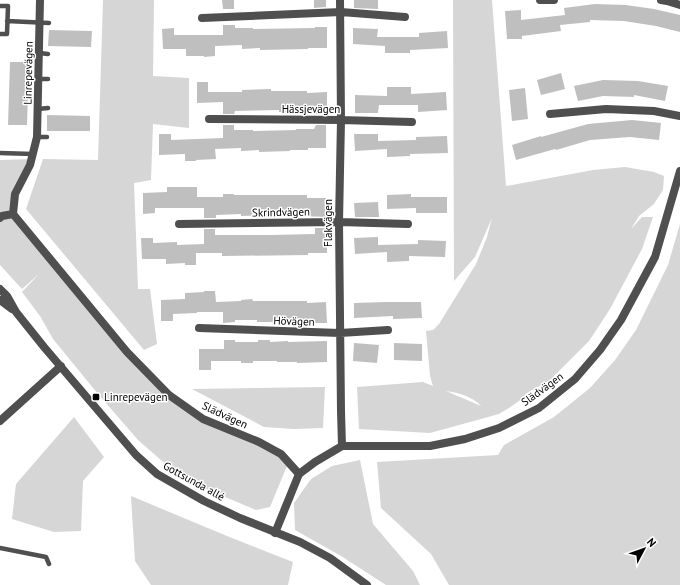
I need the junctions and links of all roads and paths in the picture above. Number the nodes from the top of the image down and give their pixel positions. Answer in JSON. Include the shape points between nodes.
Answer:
{"nodes":[{"id":1,"x":40,"y":0,"type":"edge"},
{"id":2,"x":340,"y":0,"type":"edge"},
{"id":3,"x":540,"y":0,"type":"edge"},
{"id":4,"x":554,"y":0,"type":"edge"},
{"id":5,"x":661,"y":0,"type":"edge"},
{"id":6,"x":680,"y":5,"type":"edge"},
{"id":7,"x":0,"y":6,"type":"edge"},
{"id":8,"x":341,"y":12,"type":"junction"},
{"id":9,"x":405,"y":17,"type":"dead end"},
{"id":10,"x":202,"y":18,"type":"dead end"},
{"id":11,"x":7,"y":21,"type":"junction"},
{"id":12,"x":40,"y":22,"type":"junction"},
{"id":13,"x":49,"y":23,"type":"dead end"},
{"id":14,"x":0,"y":34,"type":"edge"},
{"id":15,"x":39,"y":54,"type":"junction"},
{"id":16,"x":48,"y":54,"type":"dead end"},
{"id":17,"x":38,"y":79,"type":"junction"},
{"id":18,"x":48,"y":79,"type":"dead end"},
{"id":19,"x":38,"y":108,"type":"junction"},
{"id":20,"x":48,"y":108,"type":"dead end"},
{"id":21,"x":550,"y":114,"type":"dead end"},
{"id":22,"x":680,"y":116,"type":"edge"},
{"id":23,"x":209,"y":119,"type":"dead end"},
{"id":24,"x":341,"y":120,"type":"junction"},
{"id":25,"x":412,"y":122,"type":"dead end"},
{"id":26,"x":38,"y":137,"type":"junction"},
{"id":27,"x":47,"y":137,"type":"dead end"},
{"id":28,"x":0,"y":153,"type":"edge"},
{"id":29,"x":33,"y":154,"type":"junction"},
{"id":30,"x":680,"y":171,"type":"edge"},
{"id":31,"x":13,"y":214,"type":"junction"},
{"id":32,"x":0,"y":218,"type":"edge"},
{"id":33,"x":339,"y":222,"type":"junction"},
{"id":34,"x":179,"y":224,"type":"dead end"},
{"id":35,"x":408,"y":224,"type":"dead end"},
{"id":36,"x":0,"y":289,"type":"edge"},
{"id":37,"x":0,"y":300,"type":"edge"},
{"id":38,"x":16,"y":312,"type":"junction"},
{"id":39,"x":199,"y":328,"type":"dead end"},
{"id":40,"x":388,"y":330,"type":"dead end"},
{"id":41,"x":340,"y":333,"type":"junction"},
{"id":42,"x":61,"y":366,"type":"junction"},
{"id":43,"x":0,"y":421,"type":"edge"},
{"id":44,"x":342,"y":446,"type":"junction"},
{"id":45,"x":299,"y":474,"type":"junction"},
{"id":46,"x":275,"y":533,"type":"junction"},
{"id":47,"x":0,"y":548,"type":"edge"},
{"id":48,"x":49,"y":564,"type":"dead end"},
{"id":49,"x":367,"y":585,"type":"edge"}],
"edges":[{"from":1,"to":12,"type":"street","name":"Linrepevägen"},
{"from":2,"to":8,"type":"street","name":"Flakvägen"},
{"from":3,"to":4,"type":"street"},
{"from":5,"to":6,"type":"street"},
{"from":7,"to":11,"type":"lane","via":[[8,6]]},
{"from":8,"to":9,"type":"street"},
{"from":8,"to":10,"type":"street"},
{"from":8,"to":24,"type":"street","name":"Flakvägen"},
{"from":11,"to":12,"type":"lane"},
{"from":11,"to":14,"type":"lane","via":[[7,34]]},
{"from":12,"to":13,"type":"lane"},
{"from":12,"to":15,"type":"street","name":"Linrepevägen"},
{"from":15,"to":16,"type":"lane"},
{"from":15,"to":17,"type":"street","name":"Linrepevägen"},
{"from":17,"to":18,"type":"lane"},
{"from":17,"to":19,"type":"street","name":"Linrepevägen"},
{"from":19,"to":20,"type":"lane"},
{"from":19,"to":26,"type":"street","name":"Linrepevägen"},
{"from":21,"to":22,"type":"street","via":[[606,109],[654,111]]},
{"from":23,"to":24,"type":"street","name":"Hässjevägen"},
{"from":24,"to":25,"type":"street","name":"Hässjevägen"},
{"from":24,"to":33,"type":"street","name":"Flakvägen"},
{"from":26,"to":27,"type":"lane"},
{"from":26,"to":29,"type":"street","name":"Linrepevägen"},
{"from":28,"to":29,"type":"lane"},
{"from":29,"to":31,"type":"street","name":"Linrepevägen","via":[[15,194]]},
{"from":30,"to":44,"type":"street","name":"Slädvägen","via":[[655,257],[621,320],[600,350],[574,379],[538,408],[499,428],[465,439],[430,446]]},
{"from":31,"to":32,"type":"street"},
{"from":31,"to":45,"type":"street","name":"Slädvägen","via":[[127,352],[169,395],[203,419],[281,454]]},
{"from":33,"to":34,"type":"street","name":"Skrindvägen"},
{"from":33,"to":35,"type":"street","name":"Skrindvägen"},
{"from":33,"to":41,"type":"street","name":"Flakvägen"},
{"from":36,"to":38,"type":"street","name":"Gottsunda allé"},
{"from":37,"to":38,"type":"street","name":"Gottsunda allé"},
{"from":38,"to":42,"type":"street","name":"Gottsunda allé"},
{"from":39,"to":41,"type":"street","name":"Hövägen"},
{"from":40,"to":41,"type":"street","name":"Hövägen"},
{"from":41,"to":44,"type":"street","name":"Flakvägen"},
{"from":42,"to":43,"type":"street"},
{"from":42,"to":46,"type":"street","name":"Gottsunda allé","via":[[136,455],[157,474],[204,502]]},
{"from":44,"to":45,"type":"street"},
{"from":45,"to":46,"type":"street"},
{"from":46,"to":49,"type":"street","name":"Gottsunda allé","via":[[300,542],[330,558]]},
{"from":47,"to":48,"type":"lane","via":[[46,558]]}]}
